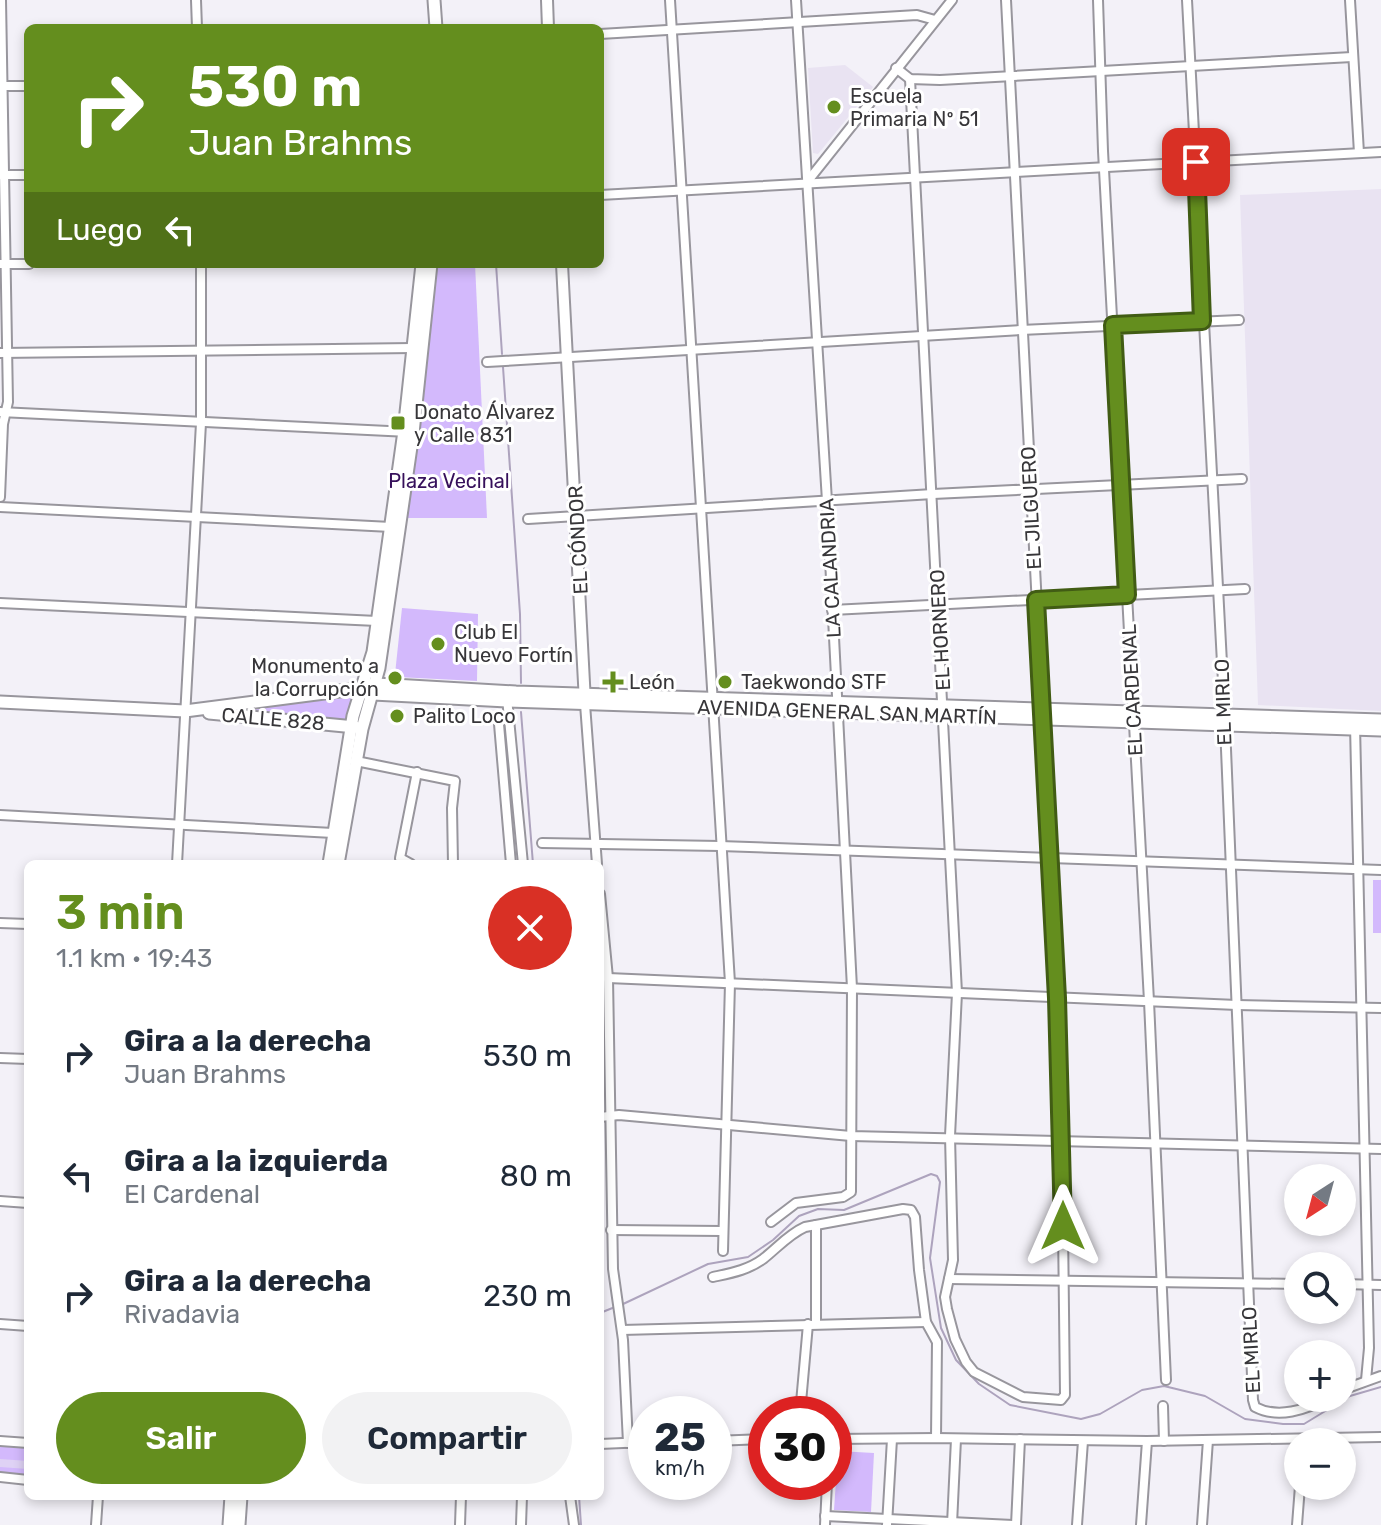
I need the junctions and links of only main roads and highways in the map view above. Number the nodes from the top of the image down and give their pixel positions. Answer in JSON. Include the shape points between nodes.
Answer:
{"nodes":[{"id":1,"x":434,"y":0,"type":"edge"},
{"id":2,"x":436,"y":24,"type":"edge"},
{"id":3,"x":422,"y":268,"type":"edge"},
{"id":4,"x":430,"y":268,"type":"edge"},
{"id":5,"x":409,"y":432,"type":"junction"},
{"id":6,"x":370,"y":689,"type":"junction"},
{"id":7,"x":0,"y":702,"type":"edge"},
{"id":8,"x":185,"y":711,"type":"junction"},
{"id":9,"x":1381,"y":720,"type":"edge"},
{"id":10,"x":1355,"y":724,"type":"junction"},
{"id":11,"x":356,"y":728,"type":"junction"},
{"id":12,"x":1381,"y":730,"type":"edge"},
{"id":13,"x":330,"y":860,"type":"edge"},
{"id":14,"x":339,"y":860,"type":"edge"},
{"id":15,"x":231,"y":1500,"type":"edge"},
{"id":16,"x":241,"y":1500,"type":"edge"},
{"id":17,"x":229,"y":1525,"type":"edge"},
{"id":18,"x":239,"y":1525,"type":"edge"}],
"edges":[{"from":1,"to":2,"type":"main road"},
{"from":3,"to":5,"type":"main road"},
{"from":4,"to":5,"type":"main road"},
{"from":5,"to":6,"type":"main road"},
{"from":5,"to":6,"type":"main road"},
{"from":6,"to":8,"type":"main road","name":"AVENIDA GENERAL SAN MARTÍN"},
{"from":6,"to":10,"type":"main road","name":"AVENIDA GENERAL SAN MARTÍN"},
{"from":6,"to":11,"type":"main road"},
{"from":7,"to":8,"type":"main road","name":"AVENIDA GENERAL SAN MARTÍN"},
{"from":8,"to":11,"type":"main road","name":"CALLE 828"},
{"from":9,"to":10,"type":"main road","name":"AVENIDA GENERAL SAN MARTÍN"},
{"from":10,"to":12,"type":"main road","name":"AVENIDA GENERAL SAN MARTÍN"},
{"from":11,"to":13,"type":"main road"},
{"from":11,"to":14,"type":"main road","via":[[356,761]]},
{"from":15,"to":17,"type":"main road"},
{"from":16,"to":18,"type":"main road"}]}
